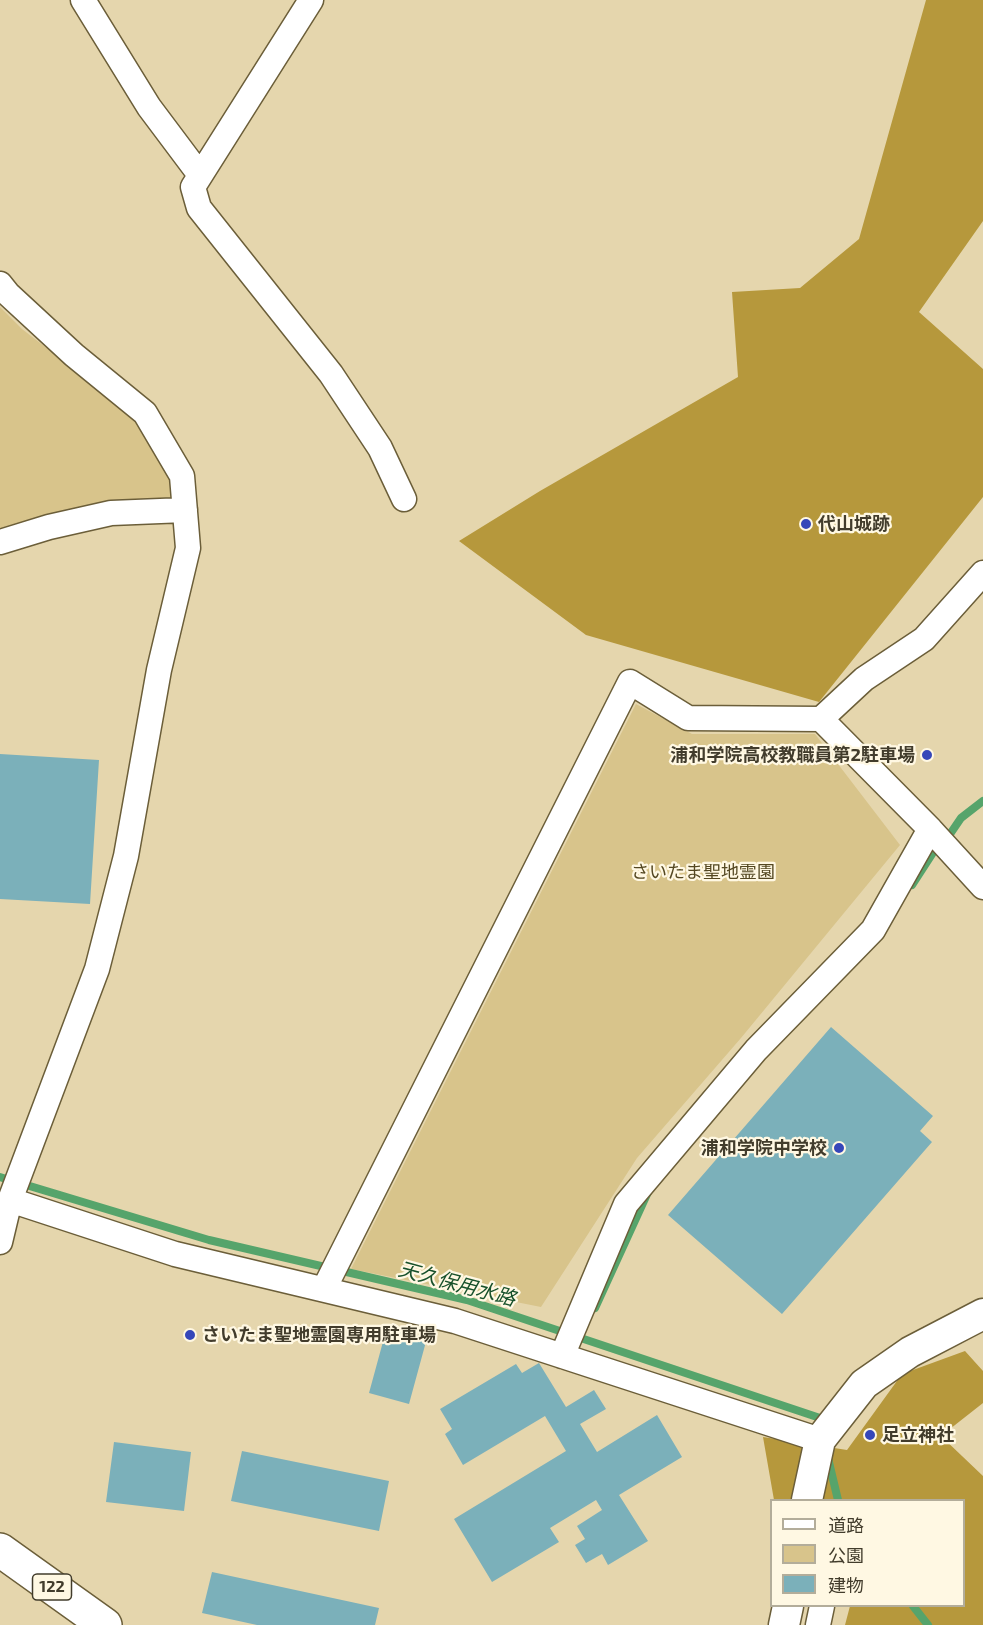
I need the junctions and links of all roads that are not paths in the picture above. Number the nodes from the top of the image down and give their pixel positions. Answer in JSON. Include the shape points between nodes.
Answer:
{"nodes":[{"id":1,"x":83,"y":0,"type":"edge"},
{"id":2,"x":311,"y":0,"type":"edge"},
{"id":3,"x":200,"y":175,"type":"junction"},
{"id":4,"x":0,"y":284,"type":"edge"},
{"id":5,"x":404,"y":499,"type":"dead end"},
{"id":6,"x":185,"y":510,"type":"junction"},
{"id":7,"x":0,"y":542,"type":"edge"},
{"id":8,"x":983,"y":573,"type":"edge"},
{"id":9,"x":822,"y":719,"type":"junction"},
{"id":10,"x":930,"y":829,"type":"junction"},
{"id":11,"x":983,"y":887,"type":"edge"},
{"id":12,"x":10,"y":1200,"type":"junction"},
{"id":13,"x":0,"y":1242,"type":"edge"},
{"id":14,"x":324,"y":1289,"type":"junction"},
{"id":15,"x":983,"y":1314,"type":"edge"},
{"id":16,"x":562,"y":1356,"type":"junction"},
{"id":17,"x":820,"y":1440,"type":"junction"},
{"id":18,"x":807,"y":1499,"type":"edge"},
{"id":19,"x":0,"y":1550,"type":"edge"},
{"id":20,"x":788,"y":1607,"type":"edge"},
{"id":21,"x":822,"y":1607,"type":"edge"},
{"id":22,"x":105,"y":1625,"type":"edge"},
{"id":23,"x":784,"y":1625,"type":"edge"},
{"id":24,"x":818,"y":1625,"type":"edge"}],
"edges":[{"from":1,"to":3,"type":"street","via":[[149,107]]},
{"from":2,"to":3,"type":"street"},
{"from":3,"to":5,"type":"street","via":[[193,187],[199,208],[331,374],[380,448]]},
{"from":4,"to":6,"type":"street","via":[[74,355],[145,413],[182,476]]},
{"from":6,"to":7,"type":"street","via":[[111,513]]},
{"from":6,"to":12,"type":"street","via":[[188,548],[159,670],[126,856],[97,969]]},
{"from":8,"to":9,"type":"street","via":[[924,639],[864,679]]},
{"from":9,"to":10,"type":"street"},
{"from":9,"to":14,"type":"street","via":[[688,718],[630,682]]},
{"from":10,"to":11,"type":"street"},
{"from":10,"to":16,"type":"street","via":[[873,930],[756,1050],[626,1204]]},
{"from":12,"to":13,"type":"street"},
{"from":12,"to":14,"type":"street","via":[[175,1254]]},
{"from":14,"to":16,"type":"street","via":[[454,1321]]},
{"from":15,"to":17,"type":"street","via":[[910,1352],[864,1384]]},
{"from":16,"to":17,"type":"street"},
{"from":17,"to":18,"type":"street"},
{"from":19,"to":22,"type":"highway","number":"122"},
{"from":20,"to":23,"type":"street"},
{"from":21,"to":24,"type":"street"}]}
